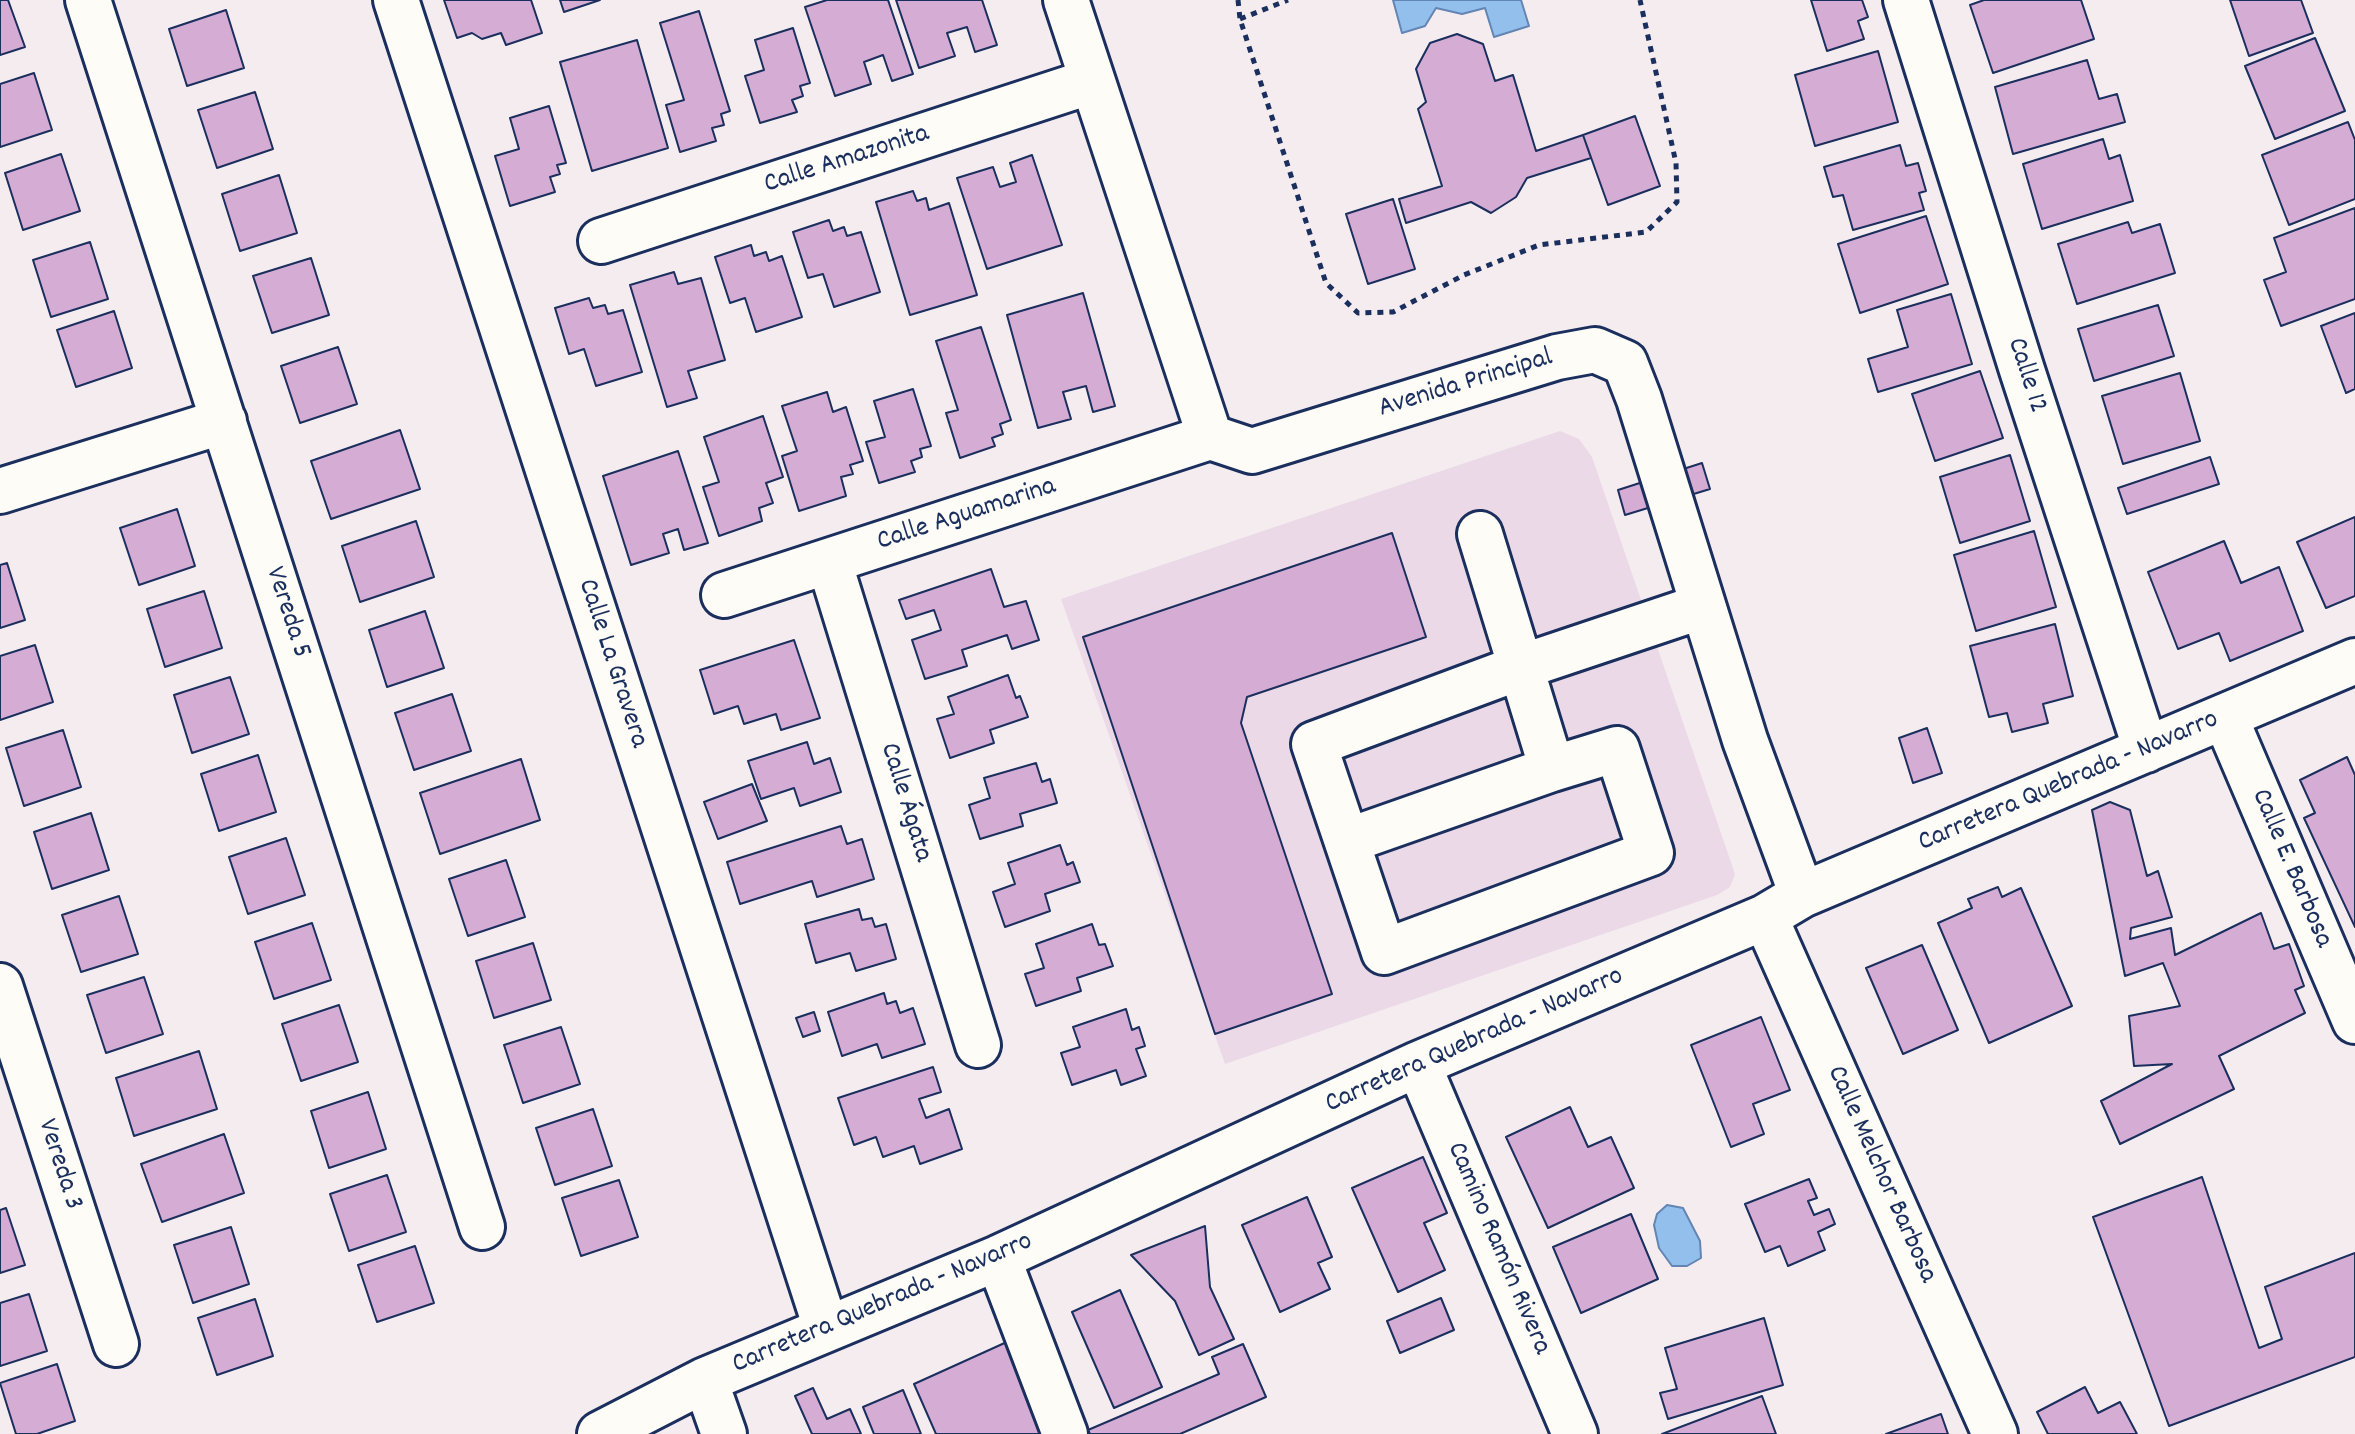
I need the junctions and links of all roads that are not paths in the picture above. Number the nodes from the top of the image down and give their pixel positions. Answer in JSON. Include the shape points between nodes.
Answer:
{"nodes":[{"id":1,"x":88,"y":0,"type":"edge"},
{"id":2,"x":396,"y":0,"type":"edge"},
{"id":3,"x":1066,"y":0,"type":"edge"},
{"id":4,"x":1906,"y":0,"type":"edge"},
{"id":5,"x":1092,"y":81,"type":"junction"},
{"id":6,"x":601,"y":241,"type":"dead end"},
{"id":7,"x":224,"y":421,"type":"junction"},
{"id":8,"x":1210,"y":437,"type":"junction"},
{"id":9,"x":0,"y":491,"type":"edge"},
{"id":10,"x":1480,"y":534,"type":"dead end"},
{"id":11,"x":829,"y":561,"type":"junction"},
{"id":12,"x":724,"y":595,"type":"dead end"},
{"id":13,"x":1703,"y":606,"type":"junction"},
{"id":14,"x":2355,"y":661,"type":"edge"},
{"id":15,"x":1521,"y":667,"type":"junction"},
{"id":16,"x":2225,"y":717,"type":"junction"},
{"id":17,"x":2146,"y":750,"type":"junction"},
{"id":18,"x":1552,"y":769,"type":"junction"},
{"id":19,"x":1347,"y":841,"type":"junction"},
{"id":20,"x":1802,"y":895,"type":"junction"},
{"id":21,"x":1765,"y":917,"type":"junction"},
{"id":22,"x":0,"y":986,"type":"edge"},
{"id":23,"x":2355,"y":1021,"type":"edge"},
{"id":24,"x":978,"y":1045,"type":"dead end"},
{"id":25,"x":1418,"y":1064,"type":"junction"},
{"id":26,"x":482,"y":1227,"type":"dead end"},
{"id":27,"x":998,"y":1258,"type":"junction"},
{"id":28,"x":826,"y":1328,"type":"junction"},
{"id":29,"x":116,"y":1344,"type":"dead end"},
{"id":30,"x":705,"y":1380,"type":"junction"},
{"id":31,"x":600,"y":1434,"type":"edge"},
{"id":32,"x":724,"y":1434,"type":"edge"},
{"id":33,"x":1065,"y":1434,"type":"edge"},
{"id":34,"x":1575,"y":1434,"type":"edge"},
{"id":35,"x":1995,"y":1434,"type":"edge"}],
"edges":[{"from":1,"to":7,"type":"street","name":"Vereda 5"},
{"from":2,"to":28,"type":"street","name":"Calle La Gravera"},
{"from":3,"to":5,"type":"street"},
{"from":4,"to":17,"type":"street","name":"Calle 12"},
{"from":5,"to":6,"type":"street","name":"Calle Amazonita"},
{"from":5,"to":8,"type":"street"},
{"from":7,"to":9,"type":"street"},
{"from":7,"to":26,"type":"street","name":"Vereda 5"},
{"from":8,"to":11,"type":"street","name":"Calle Aguamarina"},
{"from":8,"to":13,"type":"street","name":"Avenida Principal","via":[[1252,451],[1557,357],[1595,350],[1625,363]]},
{"from":10,"to":15,"type":"street"},
{"from":11,"to":12,"type":"street","name":"Calle Aguamarina"},
{"from":11,"to":24,"type":"street","name":"Calle Ágata"},
{"from":13,"to":15,"type":"street"},
{"from":13,"to":20,"type":"street","name":"Avenida Principal"},
{"from":14,"to":16,"type":"street","name":"Carretera Quebrada - Navarro"},
{"from":15,"to":18,"type":"street"},
{"from":15,"to":19,"type":"street","via":[[1314,744]]},
{"from":16,"to":17,"type":"street","name":"Carretera Quebrada - Navarro"},
{"from":16,"to":23,"type":"street","name":"Calle E. Barbosa"},
{"from":17,"to":20,"type":"street","name":"Carretera Quebrada - Navarro"},
{"from":18,"to":19,"type":"street"},
{"from":18,"to":19,"type":"street","via":[[1617,749],[1651,853],[1384,952]]},
{"from":20,"to":21,"type":"street","name":"Carretera Quebrada - Navarro"},
{"from":21,"to":25,"type":"street","name":"Carretera Quebrada - Navarro"},
{"from":21,"to":35,"type":"street","name":"Calle Melchor Barbosa"},
{"from":22,"to":29,"type":"street","name":"Vereda 3"},
{"from":25,"to":27,"type":"street","name":"Carretera Quebrada - Navarro"},
{"from":25,"to":34,"type":"street","name":"Camino Ramón Rivera"},
{"from":27,"to":28,"type":"street","name":"Carretera Quebrada - Navarro"},
{"from":27,"to":33,"type":"street"},
{"from":28,"to":30,"type":"street","name":"Carretera Quebrada - Navarro"},
{"from":30,"to":31,"type":"street","name":"Carretera Quebrada - Navarro"},
{"from":30,"to":32,"type":"street"}]}
